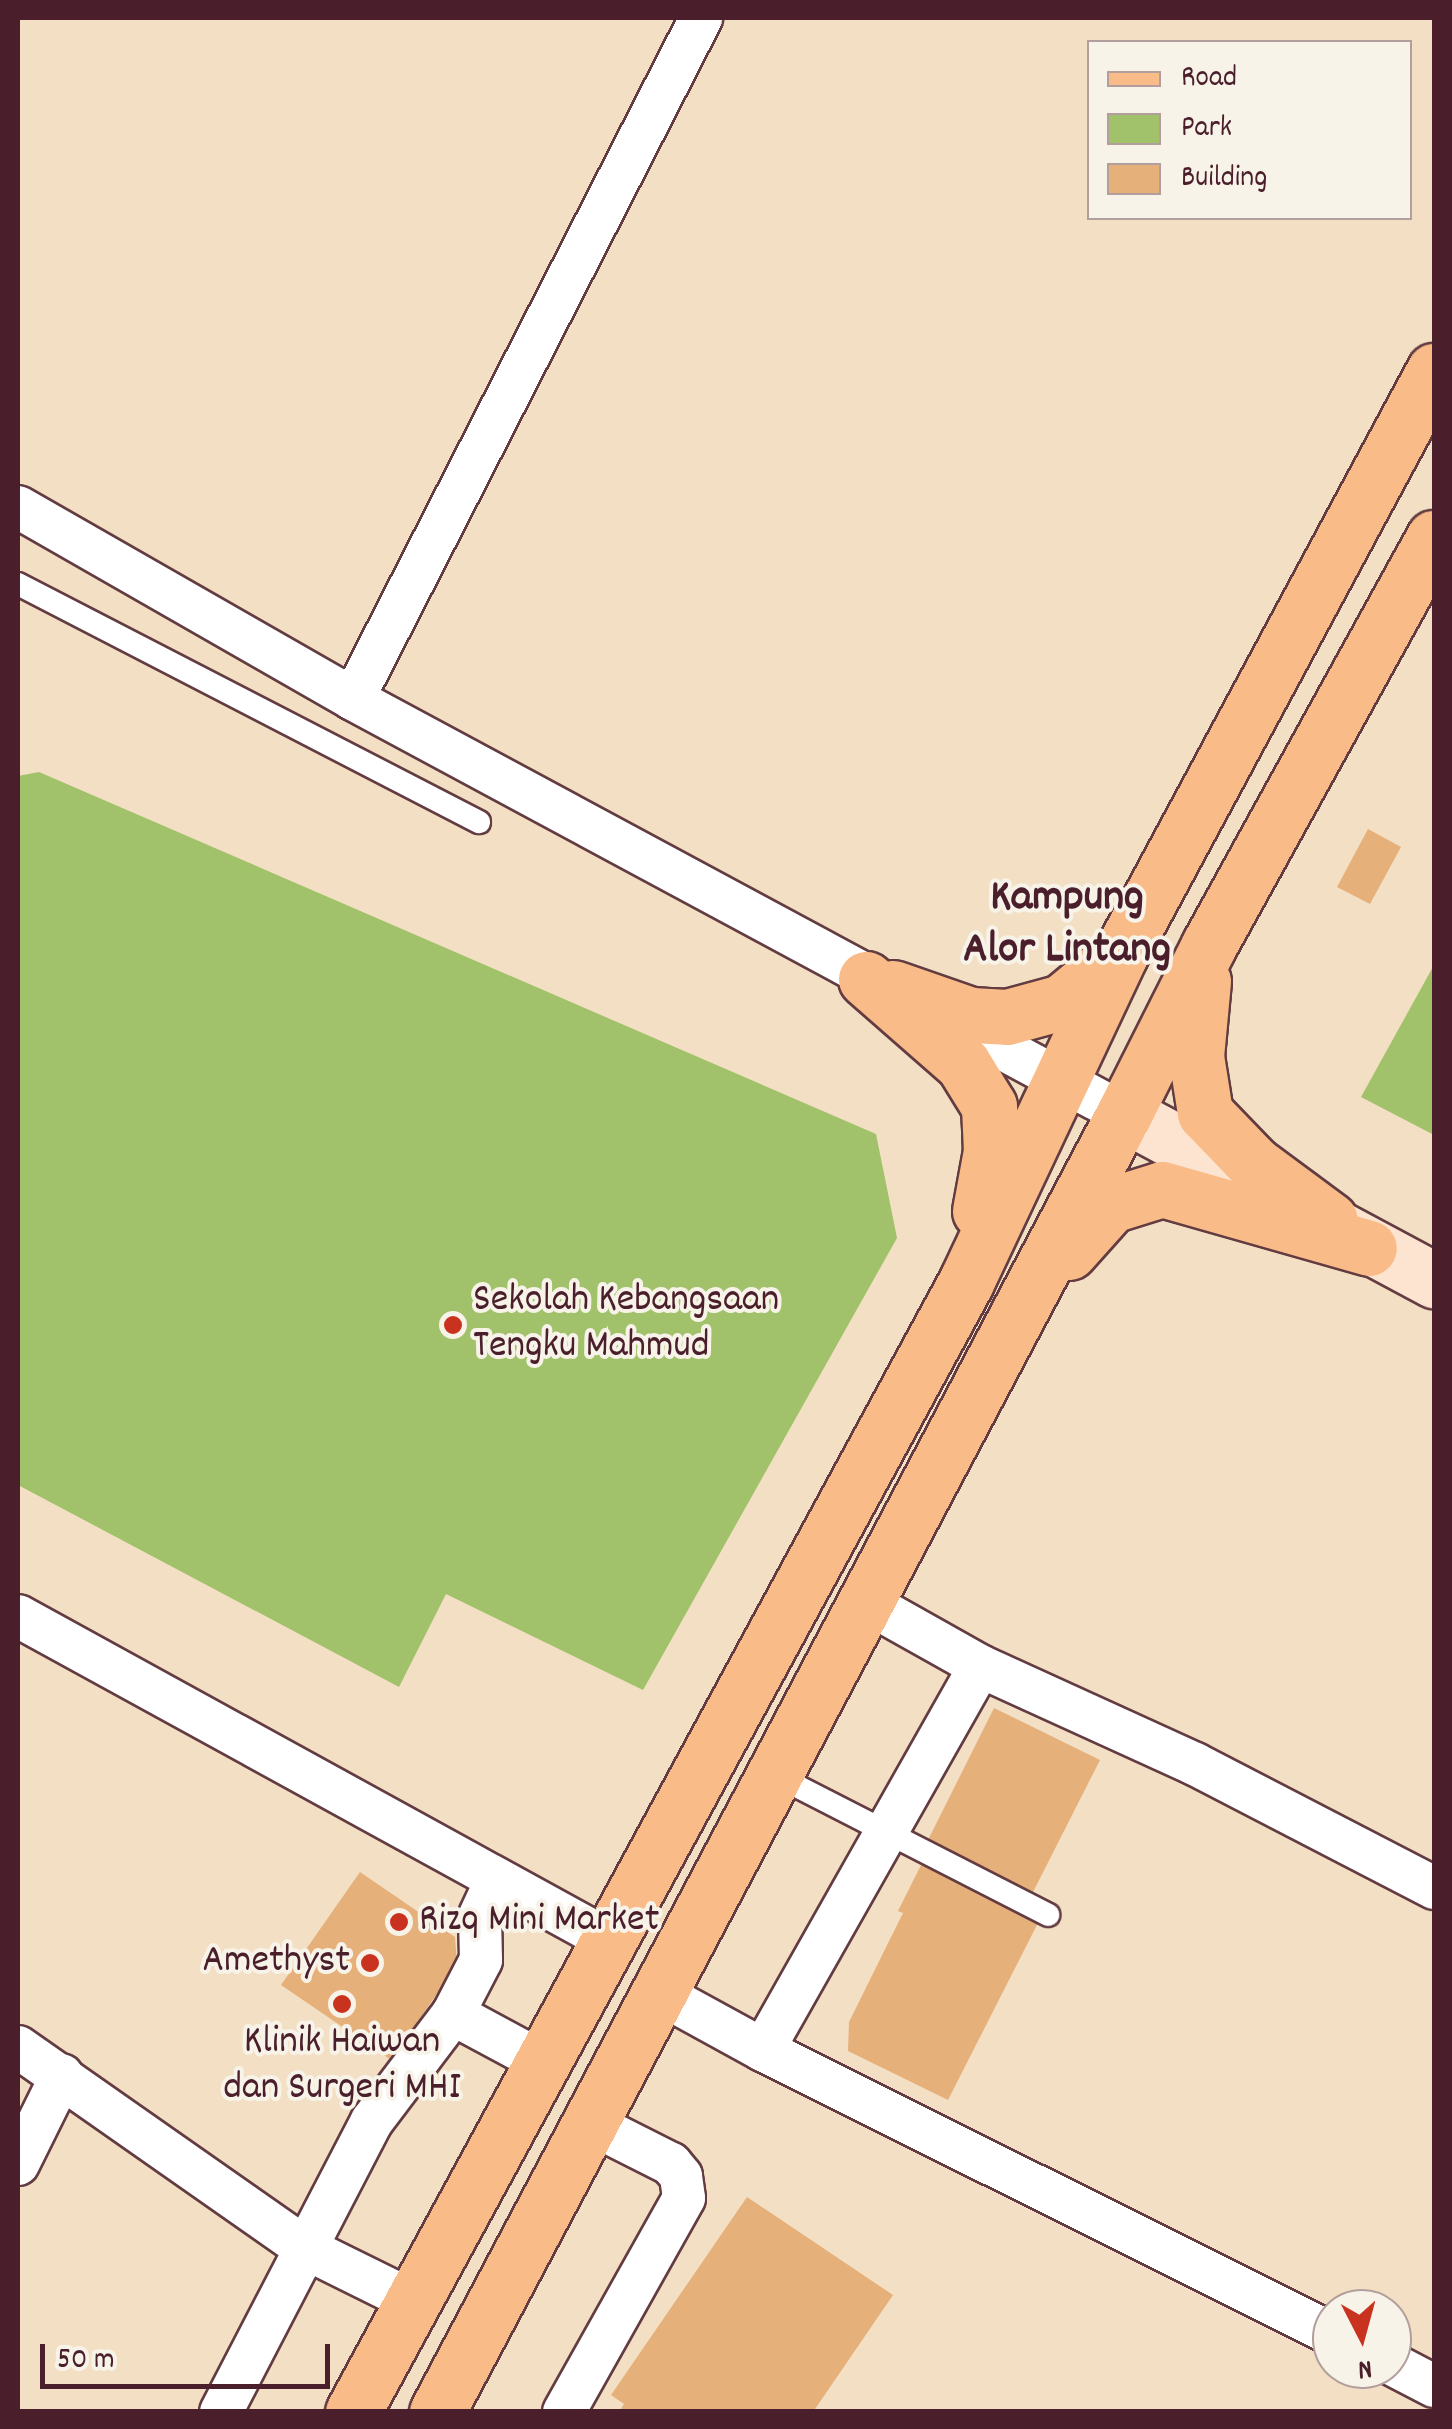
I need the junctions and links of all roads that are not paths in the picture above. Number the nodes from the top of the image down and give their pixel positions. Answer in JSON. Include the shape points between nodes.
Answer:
{"nodes":[{"id":1,"x":701,"y":18,"type":"edge"},
{"id":2,"x":1434,"y":372,"type":"edge"},
{"id":3,"x":18,"y":507,"type":"edge"},
{"id":4,"x":1434,"y":538,"type":"edge"},
{"id":5,"x":18,"y":584,"type":"edge"},
{"id":6,"x":352,"y":700,"type":"junction"},
{"id":7,"x":479,"y":822,"type":"dead end"},
{"id":8,"x":1209,"y":945,"type":"junction"},
{"id":9,"x":1121,"y":953,"type":"junction"},
{"id":10,"x":866,"y":980,"type":"junction"},
{"id":11,"x":1058,"y":1082,"type":"junction"},
{"id":12,"x":1124,"y":1114,"type":"junction"},
{"id":13,"x":1369,"y":1248,"type":"junction"},
{"id":14,"x":1434,"y":1280,"type":"edge"},
{"id":15,"x":966,"y":1282,"type":"junction"},
{"id":16,"x":1027,"y":1299,"type":"junction"},
{"id":17,"x":866,"y":1602,"type":"junction"},
{"id":18,"x":18,"y":1616,"type":"edge"},
{"id":19,"x":980,"y":1666,"type":"junction"},
{"id":20,"x":775,"y":1774,"type":"junction"},
{"id":21,"x":886,"y":1832,"type":"junction"},
{"id":22,"x":496,"y":1881,"type":"junction"},
{"id":23,"x":1434,"y":1888,"type":"edge"},
{"id":24,"x":1048,"y":1915,"type":"dead end"},
{"id":25,"x":608,"y":1940,"type":"junction"},
{"id":26,"x":659,"y":1993,"type":"junction"},
{"id":27,"x":453,"y":2014,"type":"junction"},
{"id":28,"x":18,"y":2047,"type":"edge"},
{"id":29,"x":763,"y":2050,"type":"junction"},
{"id":30,"x":542,"y":2062,"type":"junction"},
{"id":31,"x":62,"y":2076,"type":"junction"},
{"id":32,"x":590,"y":2123,"type":"junction"},
{"id":33,"x":18,"y":2164,"type":"edge"},
{"id":34,"x":307,"y":2250,"type":"junction"},
{"id":35,"x":412,"y":2301,"type":"junction"},
{"id":36,"x":1312,"y":2324,"type":"edge"},
{"id":37,"x":221,"y":2412,"type":"edge"},
{"id":38,"x":353,"y":2412,"type":"edge"},
{"id":39,"x":437,"y":2412,"type":"edge"},
{"id":40,"x":564,"y":2412,"type":"edge"}],
"edges":[{"from":1,"to":6,"type":"street"},
{"from":2,"to":9,"type":"main road"},
{"from":3,"to":6,"type":"street"},
{"from":4,"to":8,"type":"main road"},
{"from":5,"to":7,"type":"lane"},
{"from":6,"to":10,"type":"street"},
{"from":8,"to":12,"type":"main road"},
{"from":8,"to":13,"type":"main road","via":[[1197,1015],[1204,1113],[1254,1164]]},
{"from":9,"to":10,"type":"main road","via":[[1062,1002],[1007,1017],[971,1014]]},
{"from":9,"to":11,"type":"main road"},
{"from":10,"to":11,"type":"street"},
{"from":10,"to":15,"type":"main road","via":[[963,1064],[989,1106],[991,1151]]},
{"from":11,"to":12,"type":"street"},
{"from":11,"to":15,"type":"main road"},
{"from":12,"to":13,"type":"street"},
{"from":12,"to":16,"type":"main road"},
{"from":13,"to":14,"type":"street"},
{"from":13,"to":16,"type":"main road","via":[[1162,1189],[1111,1206]]},
{"from":15,"to":25,"type":"main road"},
{"from":16,"to":17,"type":"main road"},
{"from":17,"to":19,"type":"street"},
{"from":17,"to":20,"type":"main road"},
{"from":18,"to":22,"type":"street"},
{"from":19,"to":21,"type":"street"},
{"from":19,"to":23,"type":"street","via":[[1194,1764]]},
{"from":20,"to":21,"type":"lane"},
{"from":20,"to":26,"type":"main road"},
{"from":21,"to":24,"type":"lane"},
{"from":21,"to":29,"type":"street"},
{"from":22,"to":25,"type":"street"},
{"from":22,"to":27,"type":"street","via":[[480,1916],[481,1960]]},
{"from":25,"to":30,"type":"main road"},
{"from":26,"to":29,"type":"street"},
{"from":26,"to":32,"type":"main road"},
{"from":27,"to":30,"type":"street"},
{"from":27,"to":34,"type":"street","via":[[372,2121]]},
{"from":28,"to":31,"type":"street"},
{"from":29,"to":36,"type":"street"},
{"from":30,"to":35,"type":"main road"},
{"from":31,"to":33,"type":"street"},
{"from":31,"to":34,"type":"street"},
{"from":32,"to":39,"type":"main road"},
{"from":32,"to":40,"type":"street","via":[[671,2164],[681,2176],[684,2198]]},
{"from":34,"to":35,"type":"street"},
{"from":34,"to":37,"type":"street"},
{"from":35,"to":38,"type":"main road"}]}
